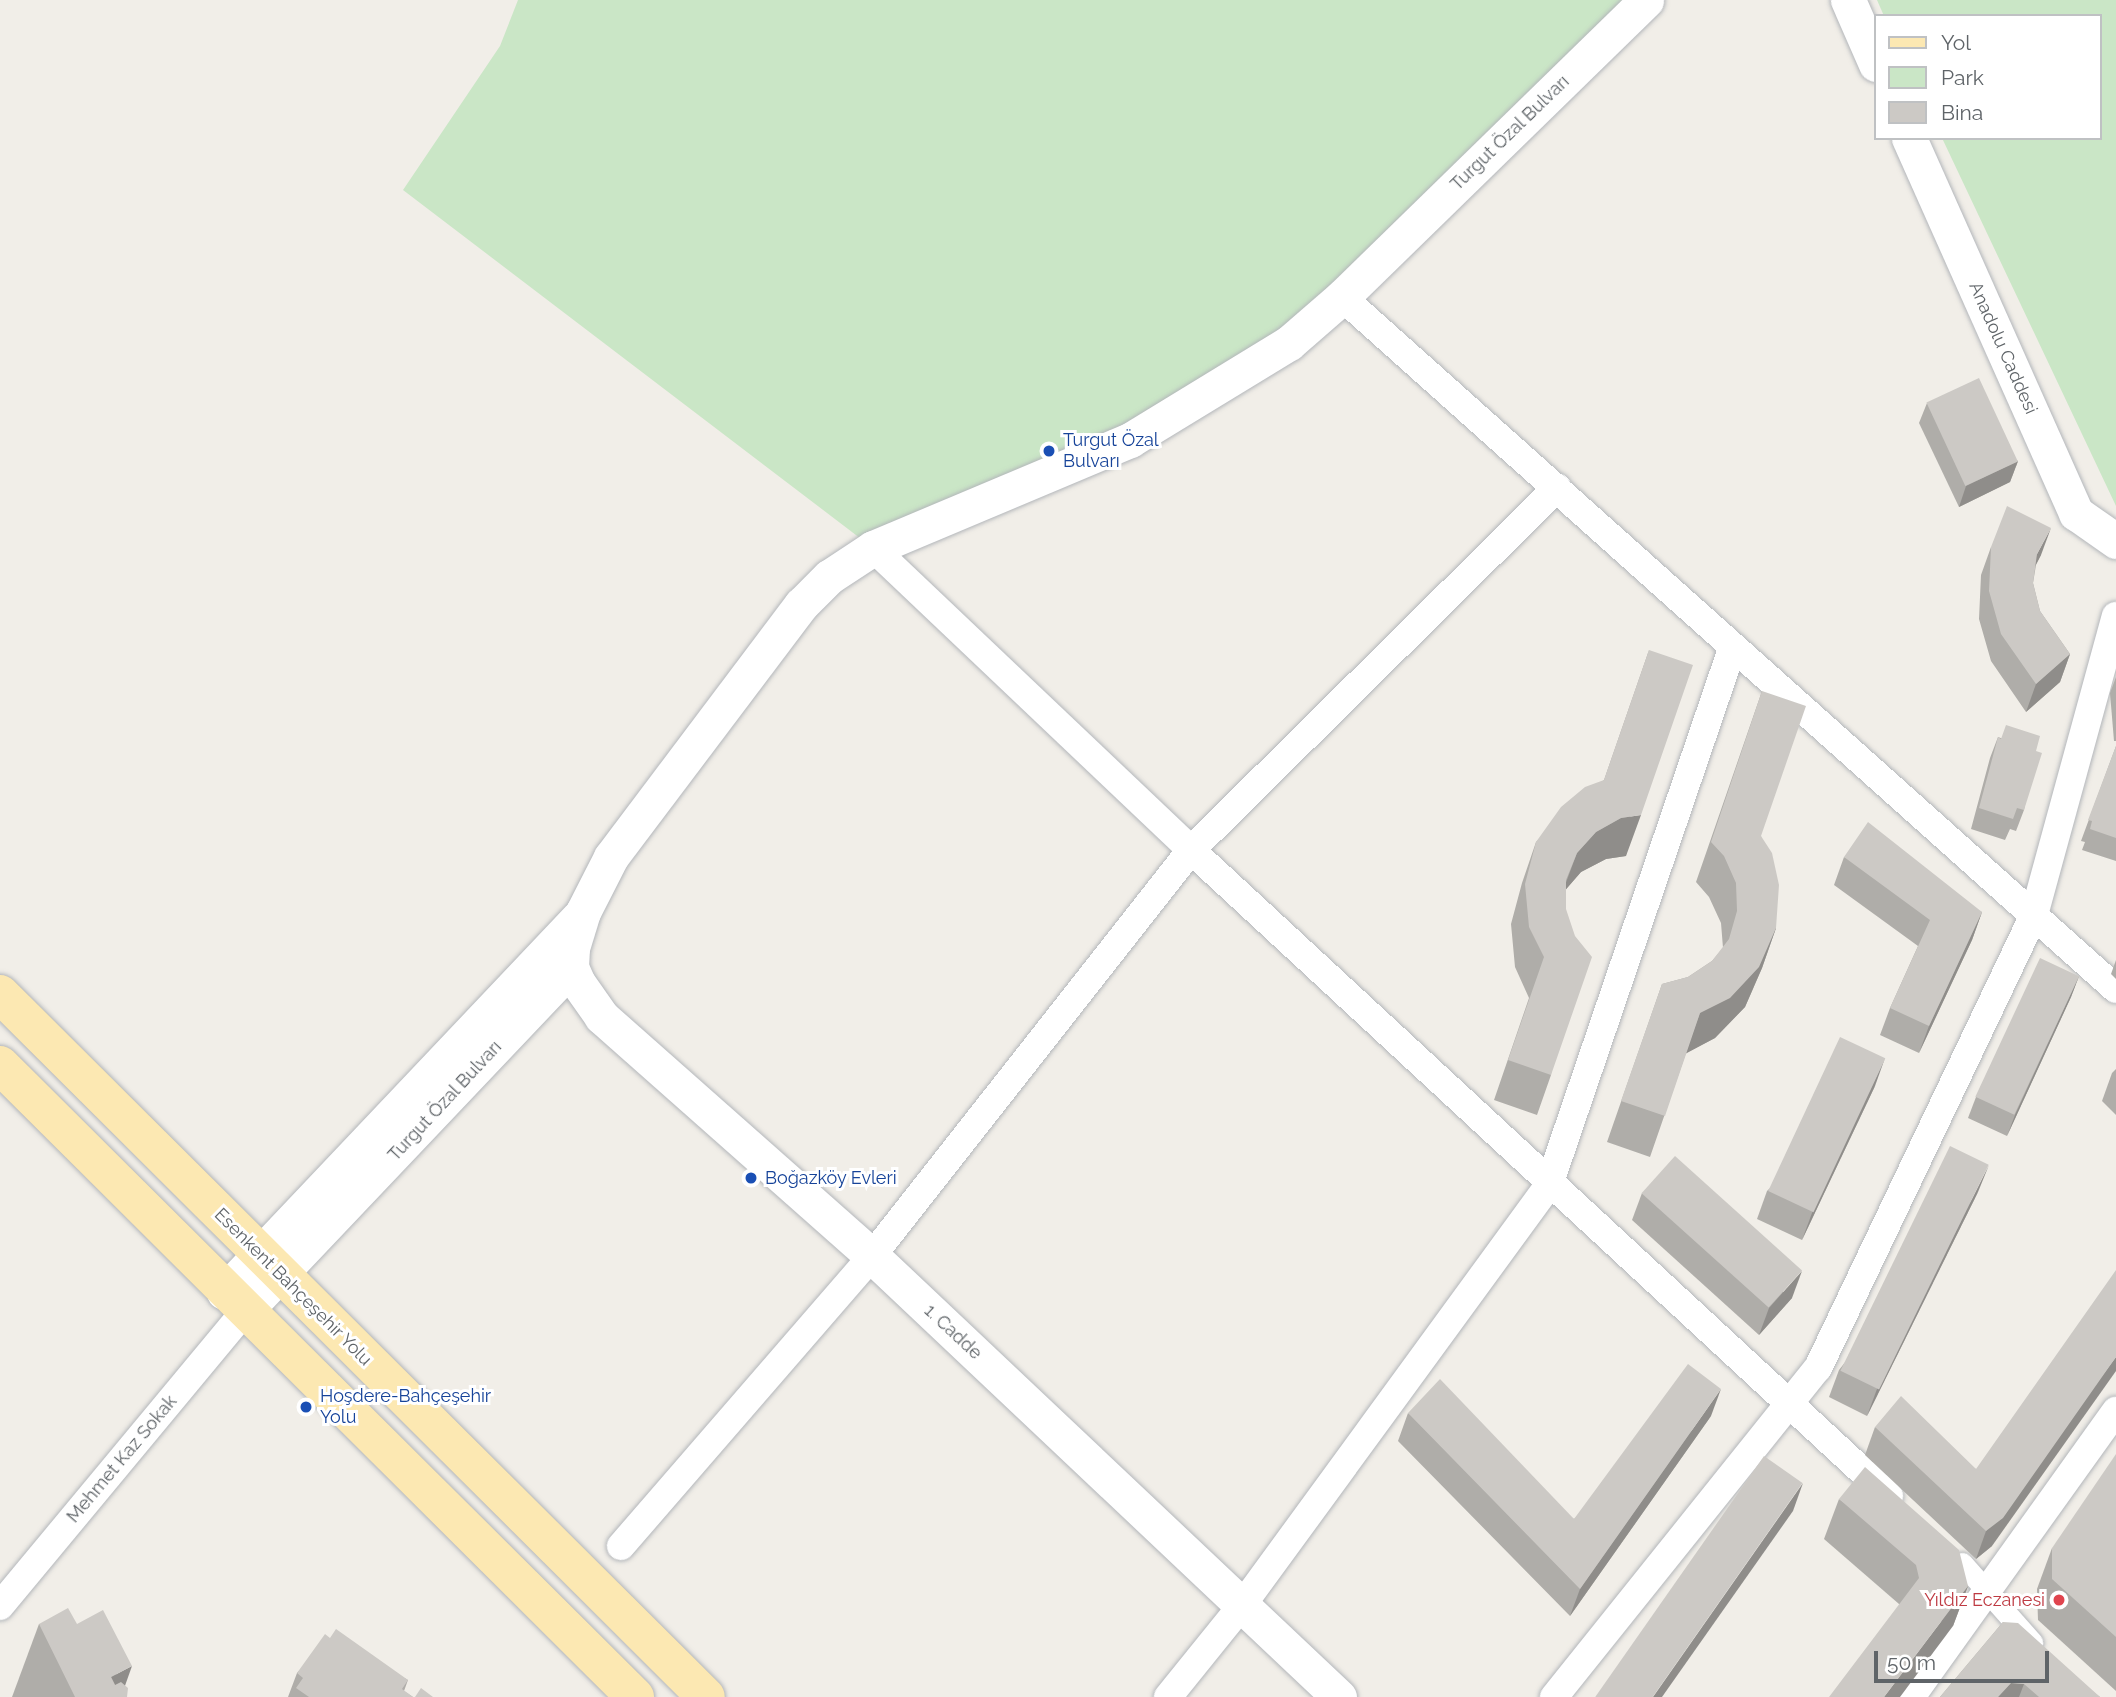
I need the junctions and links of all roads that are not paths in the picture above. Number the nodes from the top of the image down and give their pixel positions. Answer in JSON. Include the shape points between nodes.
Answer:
{"nodes":[{"id":1,"x":1646,"y":0,"type":"edge"},
{"id":2,"x":1848,"y":0,"type":"edge"},
{"id":3,"x":1874,"y":59,"type":"edge"},
{"id":4,"x":1910,"y":140,"type":"edge"},
{"id":5,"x":1342,"y":297,"type":"junction"},
{"id":6,"x":1557,"y":488,"type":"junction"},
{"id":7,"x":2116,"y":541,"type":"edge"},
{"id":8,"x":873,"y":548,"type":"junction"},
{"id":9,"x":2116,"y":616,"type":"edge"},
{"id":10,"x":1732,"y":649,"type":"junction"},
{"id":11,"x":1191,"y":850,"type":"junction"},
{"id":12,"x":583,"y":912,"type":"junction"},
{"id":13,"x":2034,"y":915,"type":"junction"},
{"id":14,"x":571,"y":967,"type":"junction"},
{"id":15,"x":2116,"y":989,"type":"edge"},
{"id":16,"x":0,"y":994,"type":"edge"},
{"id":17,"x":0,"y":1065,"type":"edge"},
{"id":18,"x":1549,"y":1185,"type":"junction"},
{"id":19,"x":872,"y":1256,"type":"junction"},
{"id":20,"x":270,"y":1265,"type":"junction"},
{"id":21,"x":234,"y":1302,"type":"junction"},
{"id":22,"x":1791,"y":1406,"type":"junction"},
{"id":23,"x":2116,"y":1411,"type":"edge"},
{"id":24,"x":1914,"y":1519,"type":"edge"},
{"id":25,"x":621,"y":1546,"type":"dead end"},
{"id":26,"x":1952,"y":1555,"type":"edge"},
{"id":27,"x":1990,"y":1590,"type":"junction"},
{"id":28,"x":1243,"y":1604,"type":"junction"},
{"id":29,"x":0,"y":1606,"type":"edge"},
{"id":30,"x":2042,"y":1651,"type":"edge"},
{"id":31,"x":635,"y":1697,"type":"edge"},
{"id":32,"x":706,"y":1697,"type":"edge"},
{"id":33,"x":1168,"y":1697,"type":"edge"},
{"id":34,"x":1339,"y":1697,"type":"edge"},
{"id":35,"x":1554,"y":1697,"type":"edge"},
{"id":36,"x":1911,"y":1697,"type":"edge"}],
"edges":[{"from":1,"to":5,"type":"street","name":"Turgut Özal Bulvarı"},
{"from":2,"to":3,"type":"street"},
{"from":4,"to":7,"type":"street","name":"Anadolu Caddesi","via":[[2076,513]]},
{"from":5,"to":6,"type":"street"},
{"from":5,"to":8,"type":"street","name":"Turgut Özal Bulvarı","via":[[1289,343],[1130,440]]},
{"from":6,"to":10,"type":"street"},
{"from":6,"to":11,"type":"street"},
{"from":8,"to":11,"type":"street"},
{"from":8,"to":12,"type":"street","name":"Turgut Özal Bulvarı","via":[[829,577],[802,605],[632,827]]},
{"from":9,"to":13,"type":"street"},
{"from":10,"to":13,"type":"street"},
{"from":10,"to":18,"type":"street"},
{"from":11,"to":18,"type":"street"},
{"from":11,"to":19,"type":"street"},
{"from":12,"to":14,"type":"street","name":"Turgut Özal Bulvarı","via":[[573,939]]},
{"from":12,"to":20,"type":"street","name":"Turgut Özal Bulvarı"},
{"from":13,"to":15,"type":"street"},
{"from":13,"to":22,"type":"street","via":[[1818,1368]]},
{"from":14,"to":19,"type":"street","name":"1. Cadde","via":[[602,1017]]},
{"from":14,"to":20,"type":"street","name":"Turgut Özal Bulvarı"},
{"from":16,"to":20,"type":"main road","name":"Esenkent Bahçeşehir Yolu"},
{"from":17,"to":21,"type":"main road"},
{"from":18,"to":22,"type":"street"},
{"from":18,"to":28,"type":"street"},
{"from":19,"to":25,"type":"street"},
{"from":19,"to":28,"type":"street","name":"1. Cadde"},
{"from":20,"to":21,"type":"street"},
{"from":20,"to":32,"type":"main road","name":"Esenkent Bahçeşehir Yolu"},
{"from":21,"to":29,"type":"street","name":"Mehmet Kaz Sokak"},
{"from":21,"to":31,"type":"main road"},
{"from":22,"to":24,"type":"street"},
{"from":22,"to":35,"type":"street"},
{"from":23,"to":27,"type":"street"},
{"from":26,"to":27,"type":"street"},
{"from":27,"to":30,"type":"street"},
{"from":27,"to":36,"type":"street"},
{"from":28,"to":33,"type":"street"},
{"from":28,"to":34,"type":"street","name":"1. Cadde"}]}
